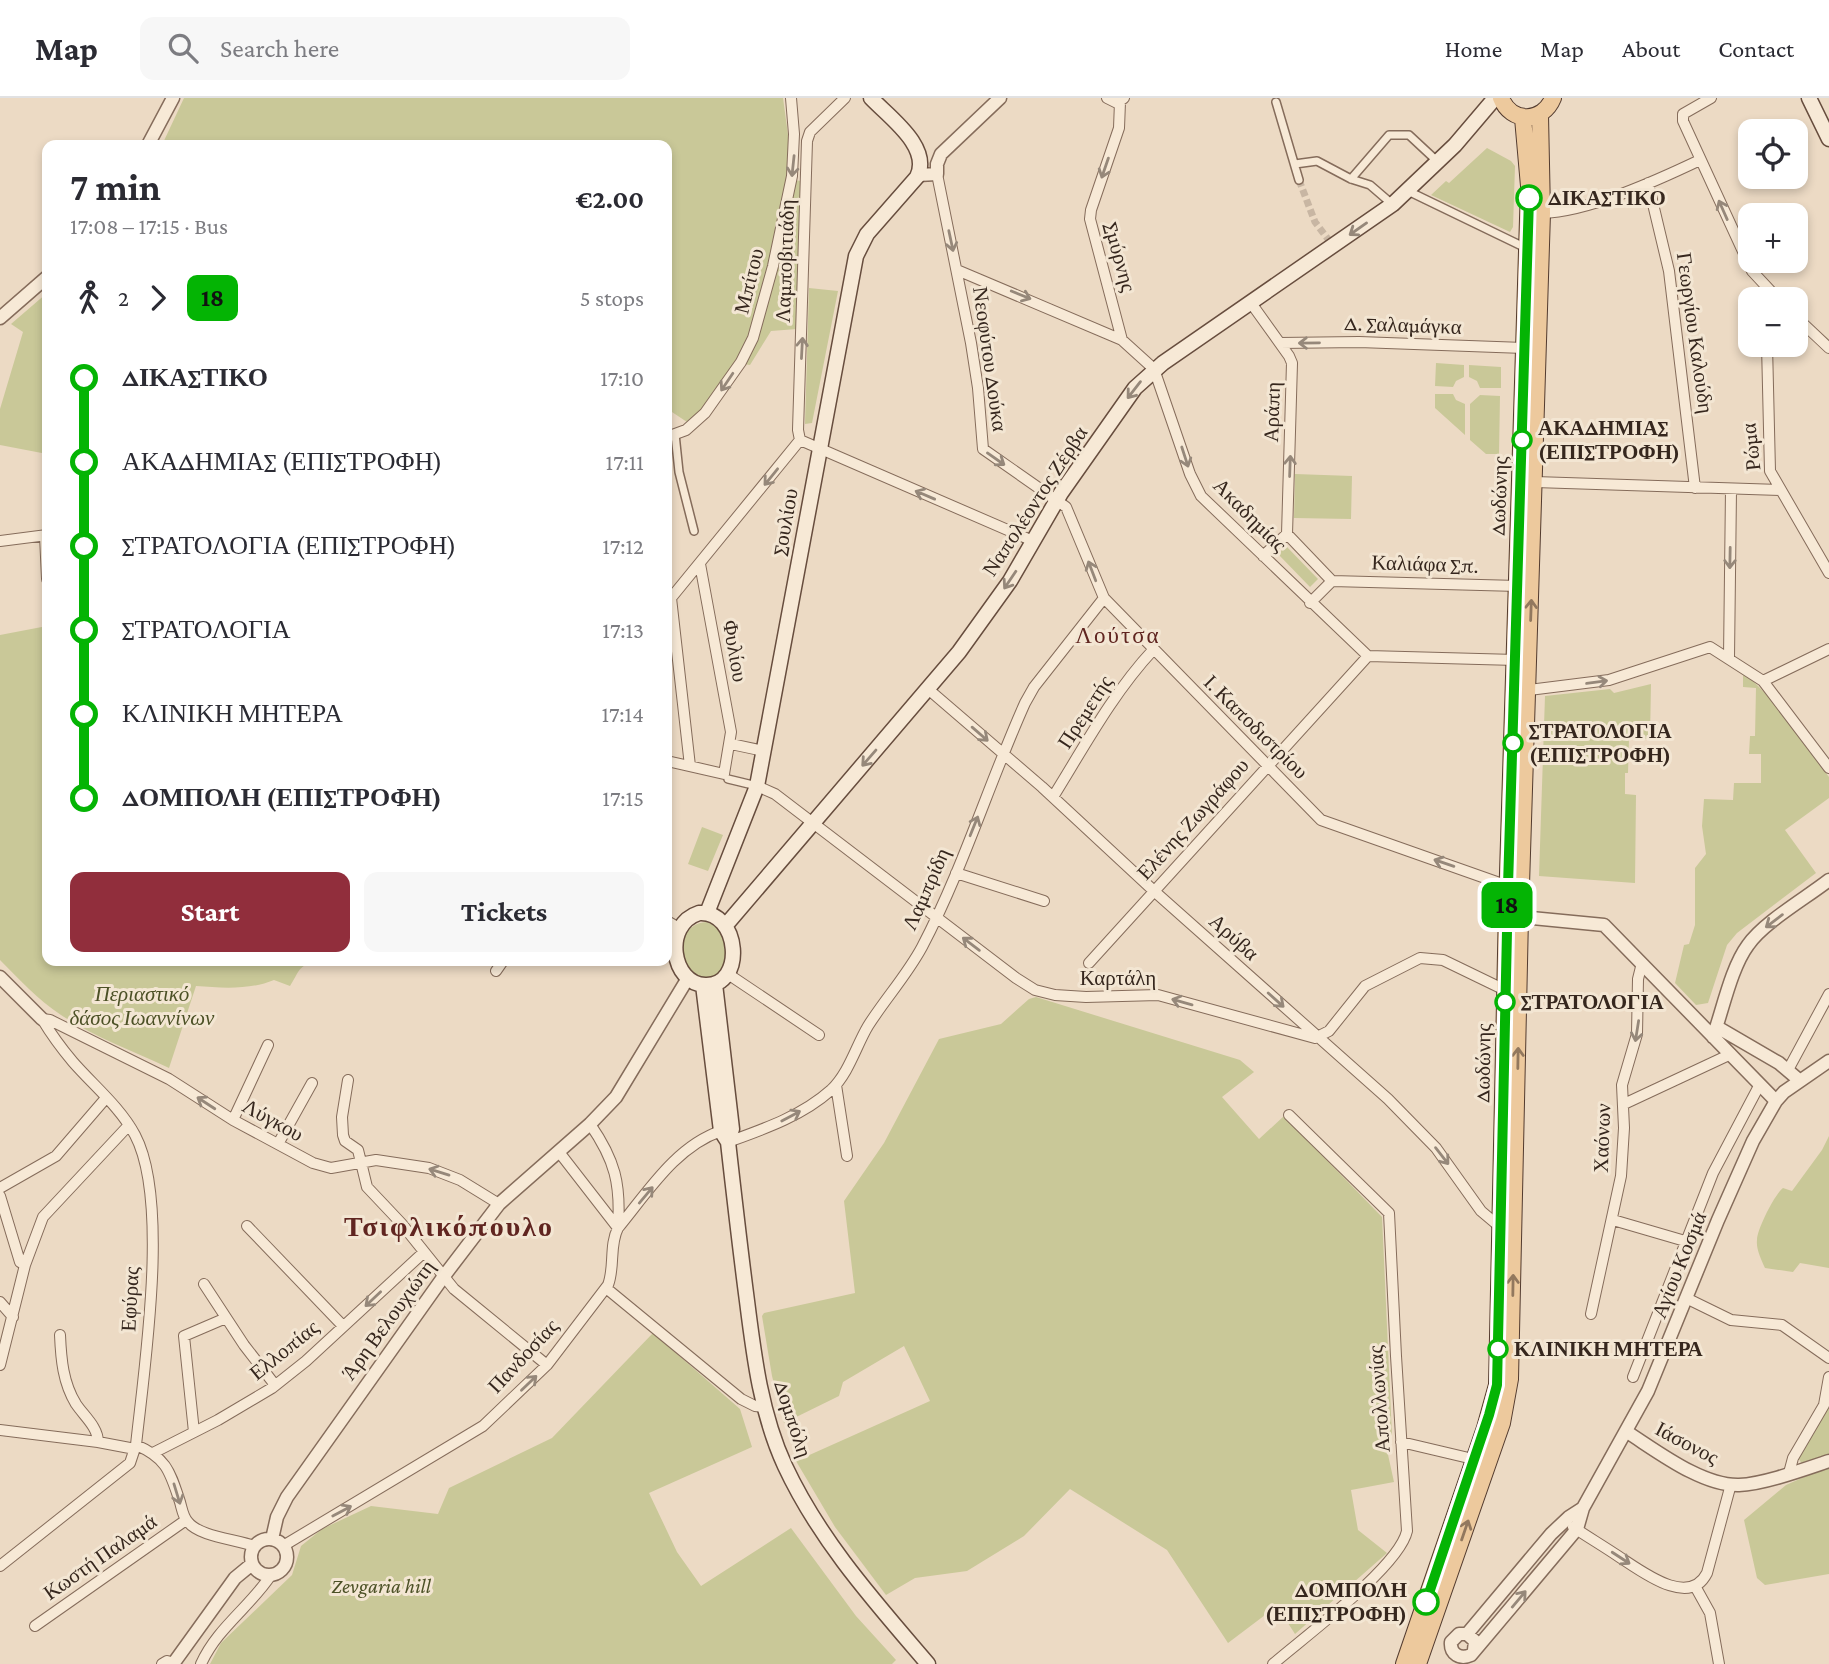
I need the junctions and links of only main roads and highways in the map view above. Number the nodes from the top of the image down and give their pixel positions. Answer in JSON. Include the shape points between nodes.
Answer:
{"nodes":[{"id":1,"x":871,"y":98,"type":"edge"},
{"id":2,"x":1498,"y":98,"type":"edge"},
{"id":3,"x":1553,"y":98,"type":"edge"},
{"id":4,"x":1809,"y":98,"type":"edge"},
{"id":5,"x":1540,"y":115,"type":"junction"},
{"id":6,"x":1523,"y":118,"type":"junction"},
{"id":7,"x":1827,"y":129,"type":"edge"},
{"id":8,"x":707,"y":913,"type":"junction"},
{"id":9,"x":1514,"y":917,"type":"junction"},
{"id":10,"x":673,"y":924,"type":"edge"},
{"id":11,"x":726,"y":925,"type":"junction"},
{"id":12,"x":709,"y":984,"type":"junction"},
{"id":13,"x":1423,"y":1630,"type":"junction"},
{"id":14,"x":928,"y":1664,"type":"edge"},
{"id":15,"x":1404,"y":1664,"type":"edge"},
{"id":16,"x":1418,"y":1664,"type":"edge"}],
"edges":[{"from":1,"to":8,"type":"main road","name":"Σουλίου","via":[[919,152],[918,175],[858,250],[757,786]]},
{"from":2,"to":6,"type":"main road"},
{"from":2,"to":11,"type":"main road","name":"Ναπολέοντος Ζέρβα","one_way":true,"via":[[1393,204],[1154,369],[1135,388],[1056,500],[1010,581],[959,652]]},
{"from":3,"to":5,"type":"main road"},
{"from":4,"to":7,"type":"main road"},
{"from":5,"to":6,"type":"main road"},
{"from":9,"to":5,"type":"main road","name":"Δωδώνης","one_way":true,"via":[[1529,690],[1542,213]]},
{"from":6,"to":9,"type":"main road","name":"Δωδώνης","via":[[1529,196],[1508,886]]},
{"from":8,"to":10,"type":"main road"},
{"from":8,"to":11,"type":"main road"},
{"from":9,"to":13,"type":"main road","name":"Δωδώνης","via":[[1505,990],[1497,1385]]},
{"from":13,"to":9,"type":"main road","name":"Δωδώνης","one_way":true,"via":[[1508,1397]]},
{"from":10,"to":12,"type":"main road","via":[[681,969],[688,978]]},
{"from":11,"to":12,"type":"main road","via":[[732,963],[728,974]]},
{"from":12,"to":14,"type":"main road","name":"Δομπόλη","via":[[732,1129],[724,1137],[764,1407],[785,1467],[824,1534]]},
{"from":13,"to":15,"type":"main road","name":"Δωδώνης"},
{"from":13,"to":16,"type":"main road","name":"Δωδώνης"}]}
